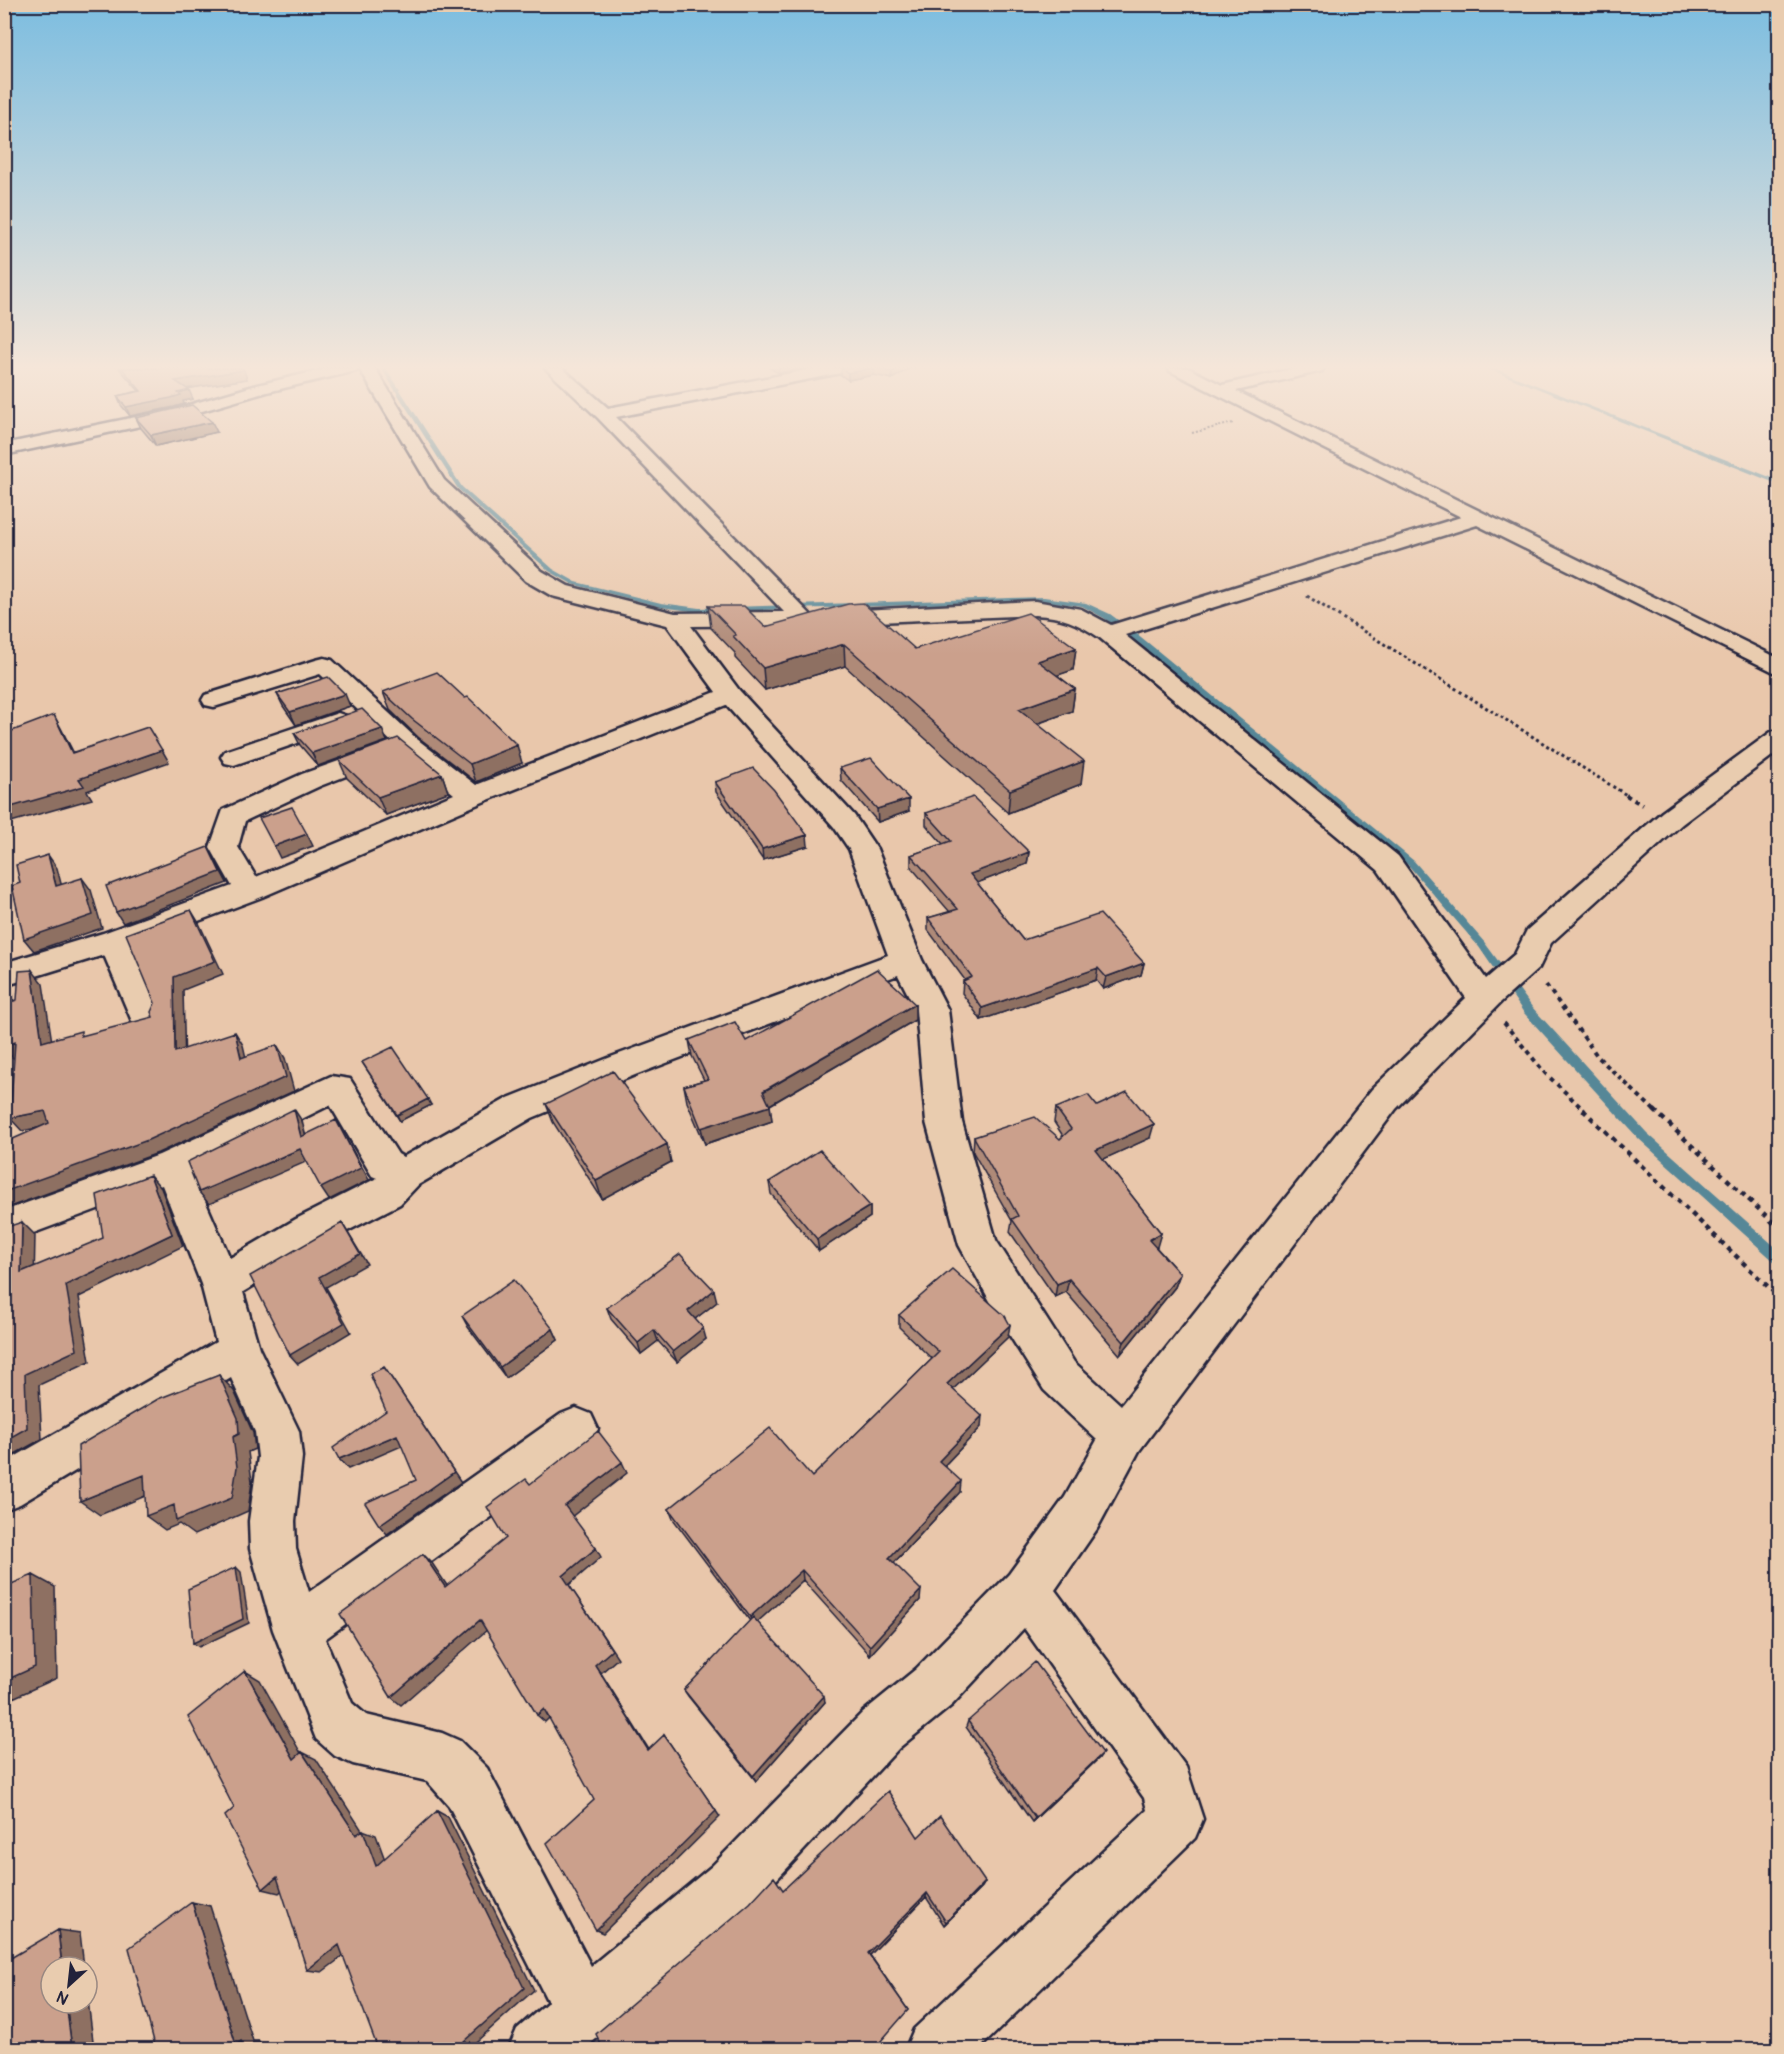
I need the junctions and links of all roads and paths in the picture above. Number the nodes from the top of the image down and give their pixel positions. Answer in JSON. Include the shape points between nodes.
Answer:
{"nodes":[{"id":1,"x":425,"y":464,"type":"edge"},
{"id":2,"x":653,"y":464,"type":"edge"},
{"id":3,"x":1367,"y":464,"type":"edge"},
{"id":4,"x":1477,"y":519,"type":"junction"},
{"id":5,"x":1281,"y":579,"type":"junction"},
{"id":6,"x":796,"y":610,"type":"junction"},
{"id":7,"x":675,"y":620,"type":"junction"},
{"id":8,"x":1110,"y":632,"type":"junction"},
{"id":9,"x":1779,"y":668,"type":"edge"},
{"id":10,"x":730,"y":695,"type":"junction"},
{"id":11,"x":214,"y":700,"type":"dead end"},
{"id":12,"x":371,"y":709,"type":"junction"},
{"id":13,"x":1779,"y":736,"type":"edge"},
{"id":14,"x":408,"y":744,"type":"junction"},
{"id":15,"x":234,"y":757,"type":"dead end"},
{"id":16,"x":473,"y":796,"type":"junction"},
{"id":17,"x":1668,"y":821,"type":"junction"},
{"id":18,"x":252,"y":890,"type":"junction"},
{"id":19,"x":114,"y":940,"type":"junction"},
{"id":20,"x":906,"y":960,"type":"junction"},
{"id":21,"x":1523,"y":965,"type":"junction"},
{"id":22,"x":4,"y":975,"type":"edge"},
{"id":23,"x":1487,"y":997,"type":"junction"},
{"id":24,"x":146,"y":1017,"type":"edge"},
{"id":25,"x":172,"y":1166,"type":"junction"},
{"id":26,"x":405,"y":1174,"type":"junction"},
{"id":27,"x":4,"y":1228,"type":"edge"},
{"id":28,"x":1779,"y":1229,"type":"edge"},
{"id":29,"x":221,"y":1284,"type":"junction"},
{"id":30,"x":1779,"y":1298,"type":"edge"},
{"id":31,"x":239,"y":1351,"type":"junction"},
{"id":32,"x":576,"y":1429,"type":"dead end"},
{"id":33,"x":1124,"y":1436,"type":"junction"},
{"id":34,"x":4,"y":1488,"type":"edge"},
{"id":35,"x":1026,"y":1591,"type":"junction"},
{"id":36,"x":297,"y":1630,"type":"junction"},
{"id":37,"x":583,"y":2010,"type":"junction"},
{"id":38,"x":538,"y":2049,"type":"edge"},
{"id":39,"x":935,"y":2049,"type":"edge"}],
"edges":[{"from":1,"to":7,"type":"street","via":[[437,483],[534,576],[560,591]]},
{"from":2,"to":6,"type":"street"},
{"from":3,"to":4,"type":"street"},
{"from":4,"to":5,"type":"street"},
{"from":4,"to":9,"type":"street"},
{"from":5,"to":8,"type":"street"},
{"from":5,"to":17,"type":"path"},
{"from":6,"to":7,"type":"street"},
{"from":6,"to":8,"type":"street","via":[[1035,608],[1084,616]]},
{"from":7,"to":10,"type":"street"},
{"from":8,"to":23,"type":"street","via":[[1388,863]]},
{"from":10,"to":16,"type":"street"},
{"from":10,"to":20,"type":"street","via":[[844,821],[863,849]]},
{"from":11,"to":12,"type":"street","via":[[324,665]]},
{"from":12,"to":14,"type":"street"},
{"from":12,"to":15,"type":"street"},
{"from":13,"to":17,"type":"street"},
{"from":14,"to":16,"type":"street"},
{"from":14,"to":18,"type":"street","via":[[311,780],[233,816],[224,847]]},
{"from":16,"to":18,"type":"street"},
{"from":17,"to":21,"type":"street","via":[[1538,937]]},
{"from":18,"to":19,"type":"street"},
{"from":19,"to":22,"type":"street"},
{"from":19,"to":24,"type":"street"},
{"from":20,"to":26,"type":"street","via":[[520,1108]]},
{"from":20,"to":33,"type":"street","via":[[932,1010],[944,1122],[978,1245],[1059,1376]]},
{"from":21,"to":23,"type":"street"},
{"from":21,"to":28,"type":"path","via":[[1598,1057]]},
{"from":23,"to":30,"type":"path","via":[[1545,1073]]},
{"from":23,"to":33,"type":"street","via":[[1384,1099]]},
{"from":25,"to":26,"type":"street","via":[[338,1089],[385,1165]]},
{"from":25,"to":27,"type":"street"},
{"from":25,"to":29,"type":"street"},
{"from":26,"to":29,"type":"street","via":[[387,1193],[310,1231]]},
{"from":29,"to":31,"type":"street"},
{"from":31,"to":34,"type":"street"},
{"from":31,"to":36,"type":"street","via":[[277,1431],[280,1456],[272,1521],[273,1550]]},
{"from":32,"to":36,"type":"street"},
{"from":33,"to":35,"type":"street","via":[[1081,1513]]},
{"from":35,"to":37,"type":"street","via":[[934,1688],[881,1730],[732,1886]]},
{"from":35,"to":39,"type":"street","via":[[1167,1786],[1176,1819]]},
{"from":36,"to":37,"type":"street","via":[[333,1721],[353,1738],[442,1758],[468,1787]]},
{"from":37,"to":38,"type":"street"}]}
